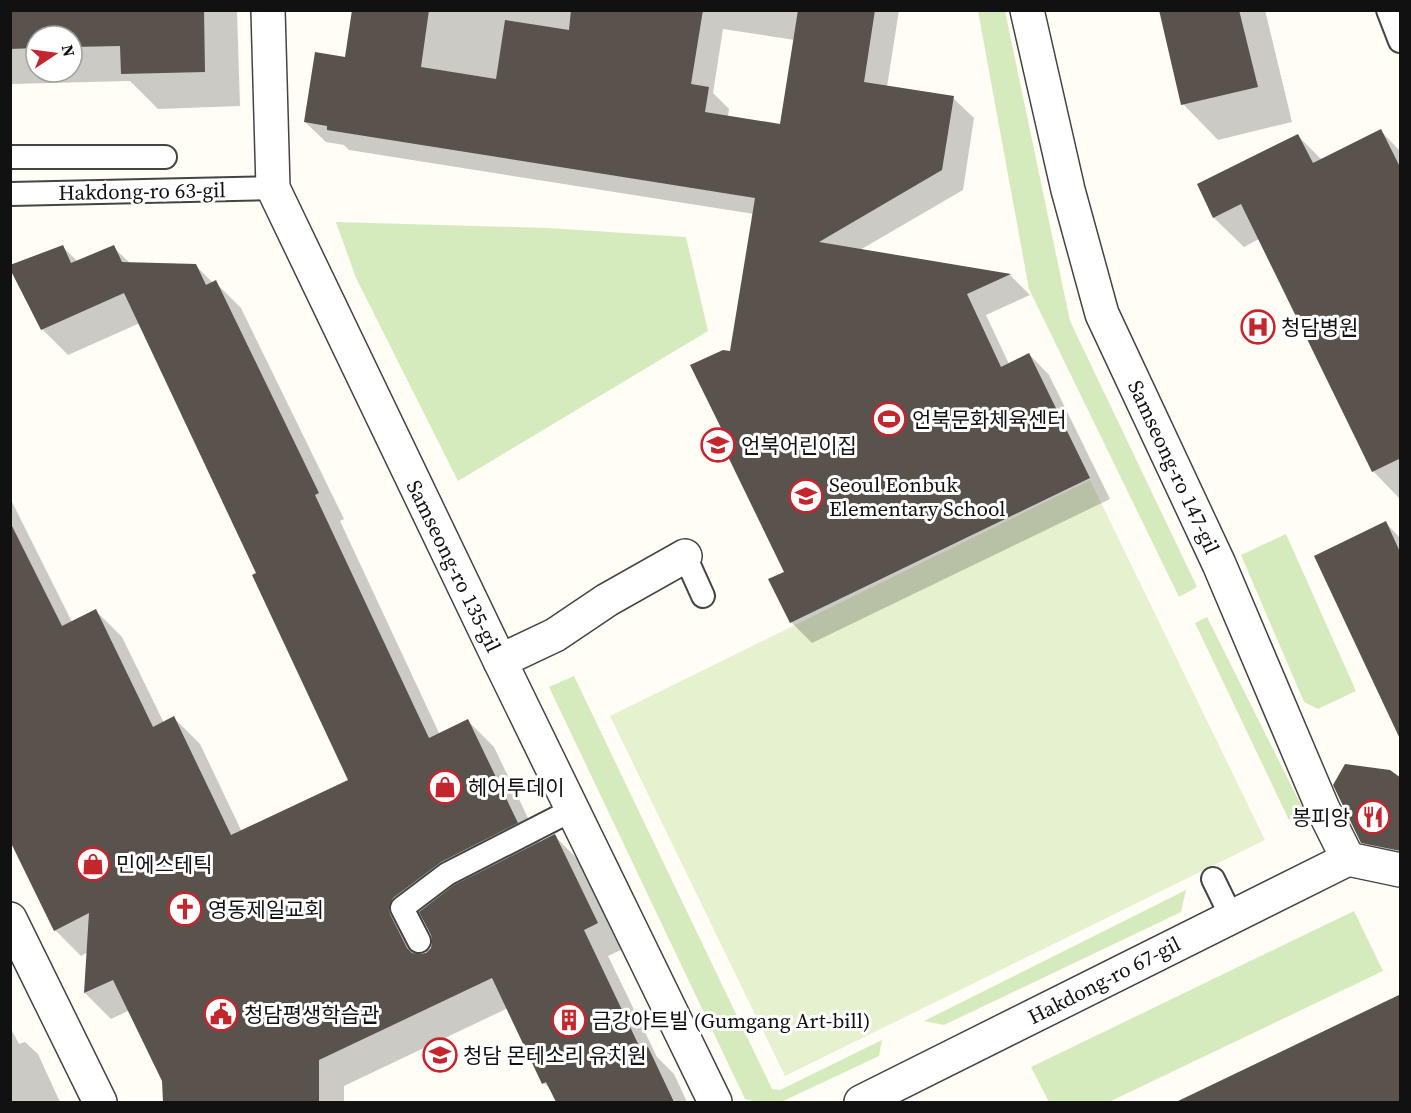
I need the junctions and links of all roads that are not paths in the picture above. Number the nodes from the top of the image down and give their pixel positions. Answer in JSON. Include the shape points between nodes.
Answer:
{"nodes":[{"id":1,"x":268,"y":10,"type":"edge"},
{"id":2,"x":1027,"y":10,"type":"edge"},
{"id":3,"x":1388,"y":10,"type":"edge"},
{"id":4,"x":1401,"y":41,"type":"edge"},
{"id":5,"x":10,"y":157,"type":"edge"},
{"id":6,"x":165,"y":157,"type":"dead end"},
{"id":7,"x":273,"y":188,"type":"junction"},
{"id":8,"x":10,"y":194,"type":"edge"},
{"id":9,"x":685,"y":556,"type":"joint"},
{"id":10,"x":703,"y":596,"type":"dead end"},
{"id":11,"x":500,"y":661,"type":"junction"},
{"id":12,"x":574,"y":809,"type":"junction"},
{"id":13,"x":1348,"y":859,"type":"junction"},
{"id":14,"x":1401,"y":870,"type":"edge"},
{"id":15,"x":1214,"y":879,"type":"dead end"},
{"id":16,"x":1231,"y":916,"type":"junction"},
{"id":17,"x":10,"y":919,"type":"edge"},
{"id":18,"x":419,"y":941,"type":"dead end"},
{"id":19,"x":100,"y":1102,"type":"edge"},
{"id":20,"x":716,"y":1102,"type":"edge"},
{"id":21,"x":861,"y":1102,"type":"edge"}],
"edges":[{"from":1,"to":7,"type":"street","name":"Samseong-ro 135-gil"},
{"from":2,"to":13,"type":"street","name":"Samseong-ro 147-gil","via":[[1068,190],[1102,314],[1220,564],[1323,809]]},
{"from":3,"to":4,"type":"lane"},
{"from":5,"to":6,"type":"lane"},
{"from":7,"to":8,"type":"lane","name":"Hakdong-ro 63-gil"},
{"from":7,"to":11,"type":"street","name":"Samseong-ro 135-gil"},
{"from":9,"to":10,"type":"lane"},
{"from":9,"to":11,"type":"street","via":[[555,635]]},
{"from":11,"to":12,"type":"street","name":"Samseong-ro 135-gil"},
{"from":12,"to":18,"type":"lane","via":[[447,874],[402,908]]},
{"from":12,"to":20,"type":"street","name":"Samseong-ro 135-gil"},
{"from":13,"to":14,"type":"street"},
{"from":13,"to":16,"type":"street","name":"Hakdong-ro 67-gil"},
{"from":15,"to":16,"type":"lane"},
{"from":16,"to":21,"type":"street","name":"Hakdong-ro 67-gil"},
{"from":17,"to":19,"type":"street"}]}
